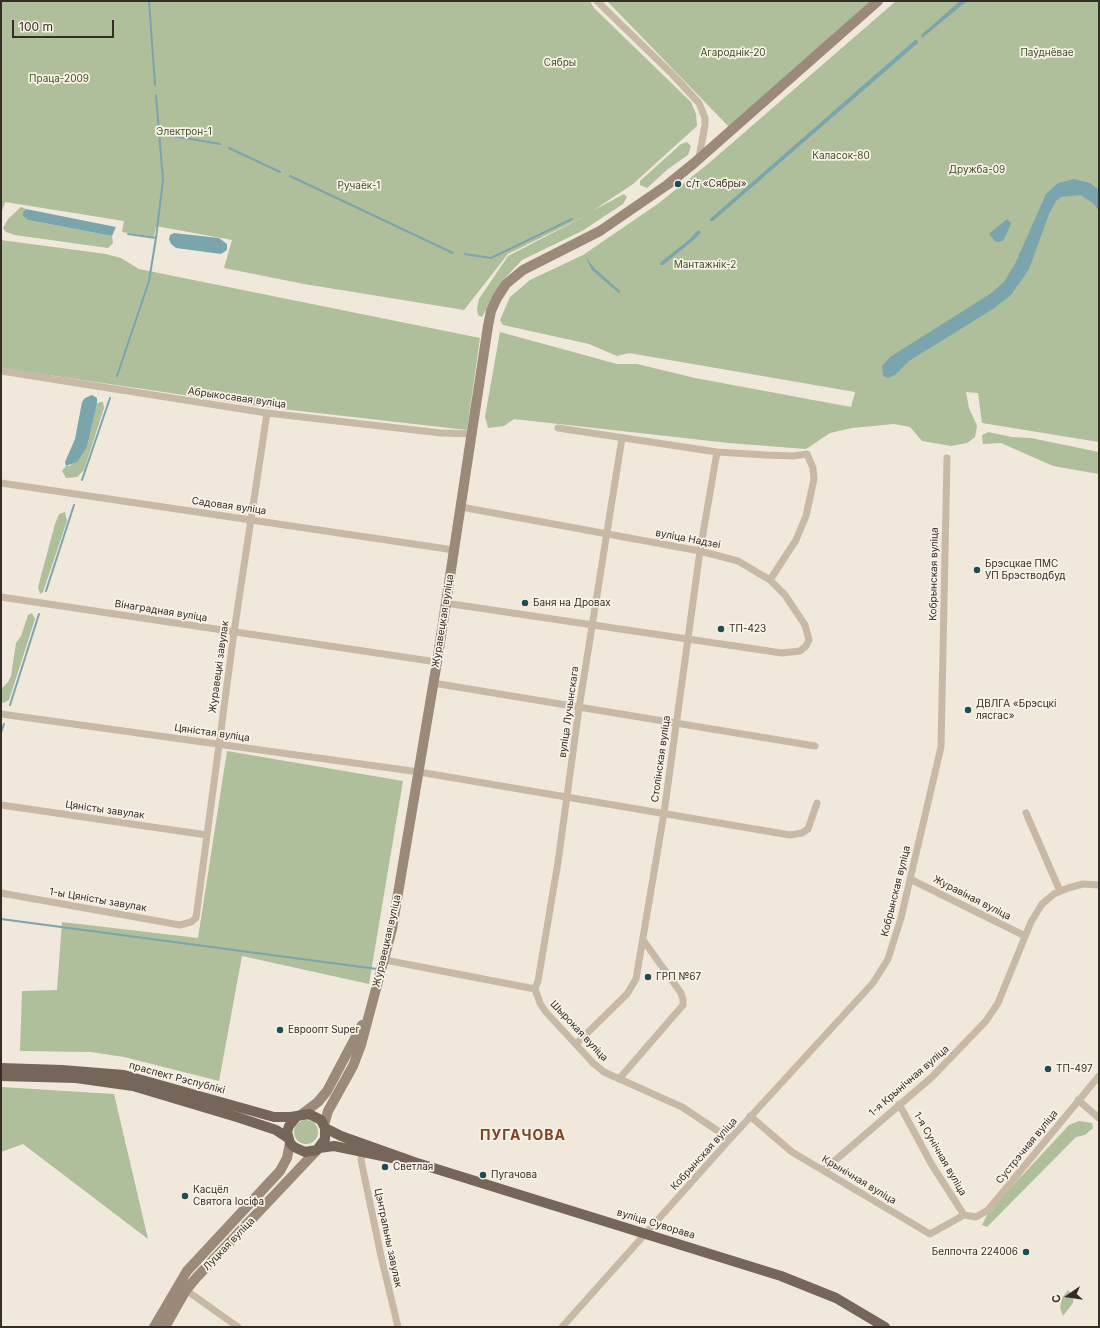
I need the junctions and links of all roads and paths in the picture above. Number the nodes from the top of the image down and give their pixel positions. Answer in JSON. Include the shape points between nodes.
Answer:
{"nodes":[{"id":1,"x":597,"y":1,"type":"edge"},
{"id":2,"x":878,"y":1,"type":"edge"},
{"id":3,"x":699,"y":159,"type":"junction"},
{"id":4,"x":1,"y":371,"type":"edge"},
{"id":5,"x":267,"y":413,"type":"junction"},
{"id":6,"x":558,"y":428,"type":"dead end"},
{"id":7,"x":472,"y":434,"type":"junction"},
{"id":8,"x":622,"y":438,"type":"junction"},
{"id":9,"x":717,"y":452,"type":"junction"},
{"id":10,"x":947,"y":458,"type":"dead end"},
{"id":11,"x":1,"y":483,"type":"edge"},
{"id":12,"x":461,"y":507,"type":"junction"},
{"id":13,"x":250,"y":519,"type":"junction"},
{"id":14,"x":606,"y":534,"type":"junction"},
{"id":15,"x":454,"y":550,"type":"junction"},
{"id":16,"x":700,"y":551,"type":"junction"},
{"id":17,"x":770,"y":580,"type":"junction"},
{"id":18,"x":1,"y":597,"type":"edge"},
{"id":19,"x":445,"y":604,"type":"junction"},
{"id":20,"x":592,"y":624,"type":"junction"},
{"id":21,"x":234,"y":632,"type":"junction"},
{"id":22,"x":688,"y":640,"type":"junction"},
{"id":23,"x":437,"y":662,"type":"junction"},
{"id":24,"x":433,"y":683,"type":"junction"},
{"id":25,"x":579,"y":708,"type":"junction"},
{"id":26,"x":1,"y":714,"type":"edge"},
{"id":27,"x":676,"y":724,"type":"junction"},
{"id":28,"x":218,"y":744,"type":"junction"},
{"id":29,"x":815,"y":746,"type":"dead end"},
{"id":30,"x":420,"y":772,"type":"junction"},
{"id":31,"x":568,"y":796,"type":"junction"},
{"id":32,"x":817,"y":802,"type":"dead end"},
{"id":33,"x":1,"y":805,"type":"edge"},
{"id":34,"x":664,"y":813,"type":"junction"},
{"id":35,"x":1026,"y":813,"type":"dead end"},
{"id":36,"x":207,"y":835,"type":"junction"},
{"id":37,"x":910,"y":879,"type":"junction"},
{"id":38,"x":1099,"y":885,"type":"edge"},
{"id":39,"x":1060,"y":891,"type":"junction"},
{"id":40,"x":1,"y":893,"type":"edge"},
{"id":41,"x":191,"y":922,"type":"joint"},
{"id":42,"x":1025,"y":936,"type":"junction"},
{"id":43,"x":643,"y":940,"type":"junction"},
{"id":44,"x":385,"y":960,"type":"junction"},
{"id":45,"x":535,"y":989,"type":"junction"},
{"id":46,"x":370,"y":1011,"type":"junction"},
{"id":47,"x":576,"y":1044,"type":"junction"},
{"id":48,"x":1,"y":1068,"type":"edge"},
{"id":49,"x":1,"y":1076,"type":"edge"},
{"id":50,"x":1099,"y":1076,"type":"edge"},
{"id":51,"x":619,"y":1079,"type":"junction"},
{"id":52,"x":1078,"y":1100,"type":"junction"},
{"id":53,"x":899,"y":1104,"type":"junction"},
{"id":54,"x":300,"y":1115,"type":"junction"},
{"id":55,"x":750,"y":1116,"type":"junction"},
{"id":56,"x":1099,"y":1118,"type":"edge"},
{"id":57,"x":325,"y":1126,"type":"junction"},
{"id":58,"x":730,"y":1139,"type":"junction"},
{"id":59,"x":289,"y":1140,"type":"junction"},
{"id":60,"x":318,"y":1149,"type":"junction"},
{"id":61,"x":362,"y":1152,"type":"junction"},
{"id":62,"x":414,"y":1162,"type":"junction"},
{"id":63,"x":824,"y":1170,"type":"junction"},
{"id":64,"x":964,"y":1215,"type":"junction"},
{"id":65,"x":645,"y":1234,"type":"junction"},
{"id":66,"x":182,"y":1287,"type":"junction"},
{"id":67,"x":154,"y":1327,"type":"edge"},
{"id":68,"x":165,"y":1327,"type":"edge"},
{"id":69,"x":238,"y":1327,"type":"edge"},
{"id":70,"x":398,"y":1327,"type":"edge"},
{"id":71,"x":562,"y":1327,"type":"edge"},
{"id":72,"x":885,"y":1327,"type":"edge"}],
"edges":[{"from":1,"to":3,"type":"street","via":[[698,103],[705,118]]},
{"from":2,"to":3,"type":"street","name":"Журавецкая вуліца"},
{"from":3,"to":7,"type":"street","name":"Журавецкая вуліца","via":[[646,201],[608,226],[513,277],[501,291],[491,311]]},
{"from":4,"to":5,"type":"street","name":"Абрыкосавая вуліца"},
{"from":5,"to":7,"type":"street","name":"Абрыкосавая вуліца","via":[[441,433]]},
{"from":5,"to":13,"type":"street","name":"Журавецкі завулак"},
{"from":6,"to":8,"type":"street"},
{"from":7,"to":12,"type":"street","name":"Журавецкая вуліца"},
{"from":8,"to":9,"type":"street"},
{"from":8,"to":14,"type":"street","name":"вуліца Лучынскага"},
{"from":9,"to":16,"type":"street","name":"Столінская вуліца"},
{"from":9,"to":17,"type":"street","via":[[786,456],[807,454],[813,468],[814,479],[806,516],[796,540]]},
{"from":10,"to":37,"type":"street","name":"Кобрынская вуліца","via":[[941,747]]},
{"from":11,"to":13,"type":"street","name":"Садовая вуліца"},
{"from":12,"to":14,"type":"street","name":"вуліца Надзеі"},
{"from":12,"to":15,"type":"street","name":"Журавецкая вуліца"},
{"from":13,"to":15,"type":"street","name":"Садовая вуліца"},
{"from":13,"to":21,"type":"street","name":"Журавецкі завулак"},
{"from":14,"to":16,"type":"street","name":"вуліца Надзеі"},
{"from":14,"to":20,"type":"street","name":"вуліца Лучынскага"},
{"from":15,"to":19,"type":"street","name":"Журавецкая вуліца"},
{"from":16,"to":17,"type":"street","name":"вуліца Надзеі","via":[[738,561]]},
{"from":16,"to":22,"type":"street","name":"Столінская вуліца"},
{"from":17,"to":22,"type":"street","name":"вуліца Надзеі","via":[[789,600],[805,625],[809,640],[804,649],[788,654]]},
{"from":18,"to":21,"type":"street","name":"Вінаградная вуліца"},
{"from":19,"to":20,"type":"street","name":"вуліца Надзеі"},
{"from":19,"to":23,"type":"street","name":"Журавецкая вуліца"},
{"from":20,"to":22,"type":"street","name":"вуліца Надзеі"},
{"from":20,"to":25,"type":"street","name":"вуліца Лучынскага"},
{"from":21,"to":23,"type":"street","name":"Вінаградная вуліца"},
{"from":21,"to":28,"type":"street","name":"Журавецкі завулак"},
{"from":22,"to":27,"type":"street","name":"Столінская вуліца"},
{"from":23,"to":24,"type":"street","name":"Журавецкая вуліца"},
{"from":24,"to":25,"type":"street"},
{"from":24,"to":30,"type":"street","name":"Журавецкая вуліца"},
{"from":25,"to":27,"type":"street"},
{"from":25,"to":31,"type":"street","name":"вуліца Лучынскага"},
{"from":26,"to":28,"type":"street","name":"Цяністая вуліца"},
{"from":27,"to":29,"type":"street"},
{"from":27,"to":34,"type":"street","name":"Столінская вуліца"},
{"from":28,"to":30,"type":"street","name":"Цяністая вуліца"},
{"from":28,"to":36,"type":"street","name":"Журавецкі завулак"},
{"from":30,"to":31,"type":"street","name":"Цяністая вуліца"},
{"from":30,"to":44,"type":"street","name":"Журавецкая вуліца"},
{"from":31,"to":34,"type":"street","name":"Цяністая вуліца"},
{"from":31,"to":45,"type":"street","name":"вуліца Лучынскага","via":[[549,921]]},
{"from":32,"to":34,"type":"street","name":"Цяністая вуліца","via":[[810,825],[805,832],[794,835]]},
{"from":33,"to":36,"type":"street","name":"Цяністы завулак"},
{"from":34,"to":43,"type":"street","name":"Столінская вуліца"},
{"from":35,"to":39,"type":"street"},
{"from":36,"to":41,"type":"street","name":"Журавецкі завулак","via":[[198,910],[196,918]]},
{"from":37,"to":42,"type":"street","name":"Журавіная вуліца"},
{"from":37,"to":55,"type":"street","name":"Кобрынская вуліца","via":[[888,959],[879,975]]},
{"from":38,"to":39,"type":"street","name":"1-я Крынічная вуліца","via":[[1083,884]]},
{"from":39,"to":42,"type":"street","name":"1-я Крынічная вуліца","via":[[1038,910]]},
{"from":40,"to":41,"type":"street","name":"1-ы Цяністы завулак","via":[[176,924]]},
{"from":42,"to":53,"type":"street","name":"1-я Крынічная вуліца","via":[[1002,992],[986,1022],[942,1068]]},
{"from":43,"to":47,"type":"street","name":"Столінская вуліца","via":[[636,979],[631,989]]},
{"from":43,"to":51,"type":"street","via":[[681,993],[683,1004]]},
{"from":44,"to":45,"type":"street"},
{"from":44,"to":46,"type":"street","name":"Журавецкая вуліца"},
{"from":45,"to":47,"type":"street","name":"Шырокая вуліца","via":[[543,1007]]},
{"from":46,"to":54,"type":"street","name":"Журавецкая вуліца","via":[[327,1091],[318,1102]]},
{"from":46,"to":57,"type":"street","name":"Журавецкая вуліца","via":[[353,1066],[331,1105]]},
{"from":47,"to":51,"type":"street","name":"Шырокая вуліца","via":[[598,1068]]},
{"from":48,"to":54,"type":"main road","name":"праспект Рэспублікі","via":[[124,1075],[252,1112],[279,1117]]},
{"from":49,"to":59,"type":"main road","name":"праспект Рэспублікі","via":[[76,1078],[133,1086],[276,1130]]},
{"from":50,"to":52,"type":"street","name":"Сустрэчная вуліца"},
{"from":51,"to":58,"type":"street","name":"Шырокая вуліца","via":[[682,1107]]},
{"from":52,"to":56,"type":"street"},
{"from":52,"to":64,"type":"street","name":"Сустрэчная вуліца","via":[[988,1210],[976,1217]]},
{"from":53,"to":63,"type":"street","name":"1-я Крынічная вуліца"},
{"from":53,"to":64,"type":"street","name":"1-я Сунічная вуліца","via":[[932,1165]]},
{"from":54,"to":57,"type":"main road","name":"праспект Рэспублікі","via":[[315,1116]]},
{"from":54,"to":59,"type":"main road","via":[[289,1126]]},
{"from":55,"to":58,"type":"street","name":"Кобрынская вуліца"},
{"from":55,"to":63,"type":"street","name":"Крынічная вуліца","via":[[792,1152]]},
{"from":57,"to":60,"type":"main road","via":[[325,1139]]},
{"from":57,"to":62,"type":"main road","name":"вуліца Суворава","via":[[341,1136]]},
{"from":58,"to":65,"type":"street","name":"Кобрынская вуліца"},
{"from":59,"to":60,"type":"main road","name":"праспект Рэспублікі","via":[[299,1151]]},
{"from":59,"to":66,"type":"street","name":"Луцкая вуліца","via":[[287,1158],[280,1171],[188,1271]]},
{"from":60,"to":61,"type":"main road","name":"вуліца Суворава","via":[[334,1146]]},
{"from":60,"to":66,"type":"street","name":"Луцкая вуліца"},
{"from":61,"to":62,"type":"main road","name":"вуліца Суворава"},
{"from":61,"to":70,"type":"street","name":"Цэнтральны завулак","via":[[361,1160]]},
{"from":62,"to":65,"type":"main road","name":"вуліца Суворава"},
{"from":63,"to":64,"type":"street","name":"Крынічная вуліца","via":[[930,1234]]},
{"from":65,"to":71,"type":"street","name":"Кобрынская вуліца"},
{"from":65,"to":72,"type":"main road","name":"вуліца Суворава","via":[[781,1276],[836,1298]]},
{"from":66,"to":67,"type":"street","name":"Луцкая вуліца"},
{"from":66,"to":68,"type":"street","name":"Луцкая вуліца"},
{"from":66,"to":69,"type":"street"}]}
